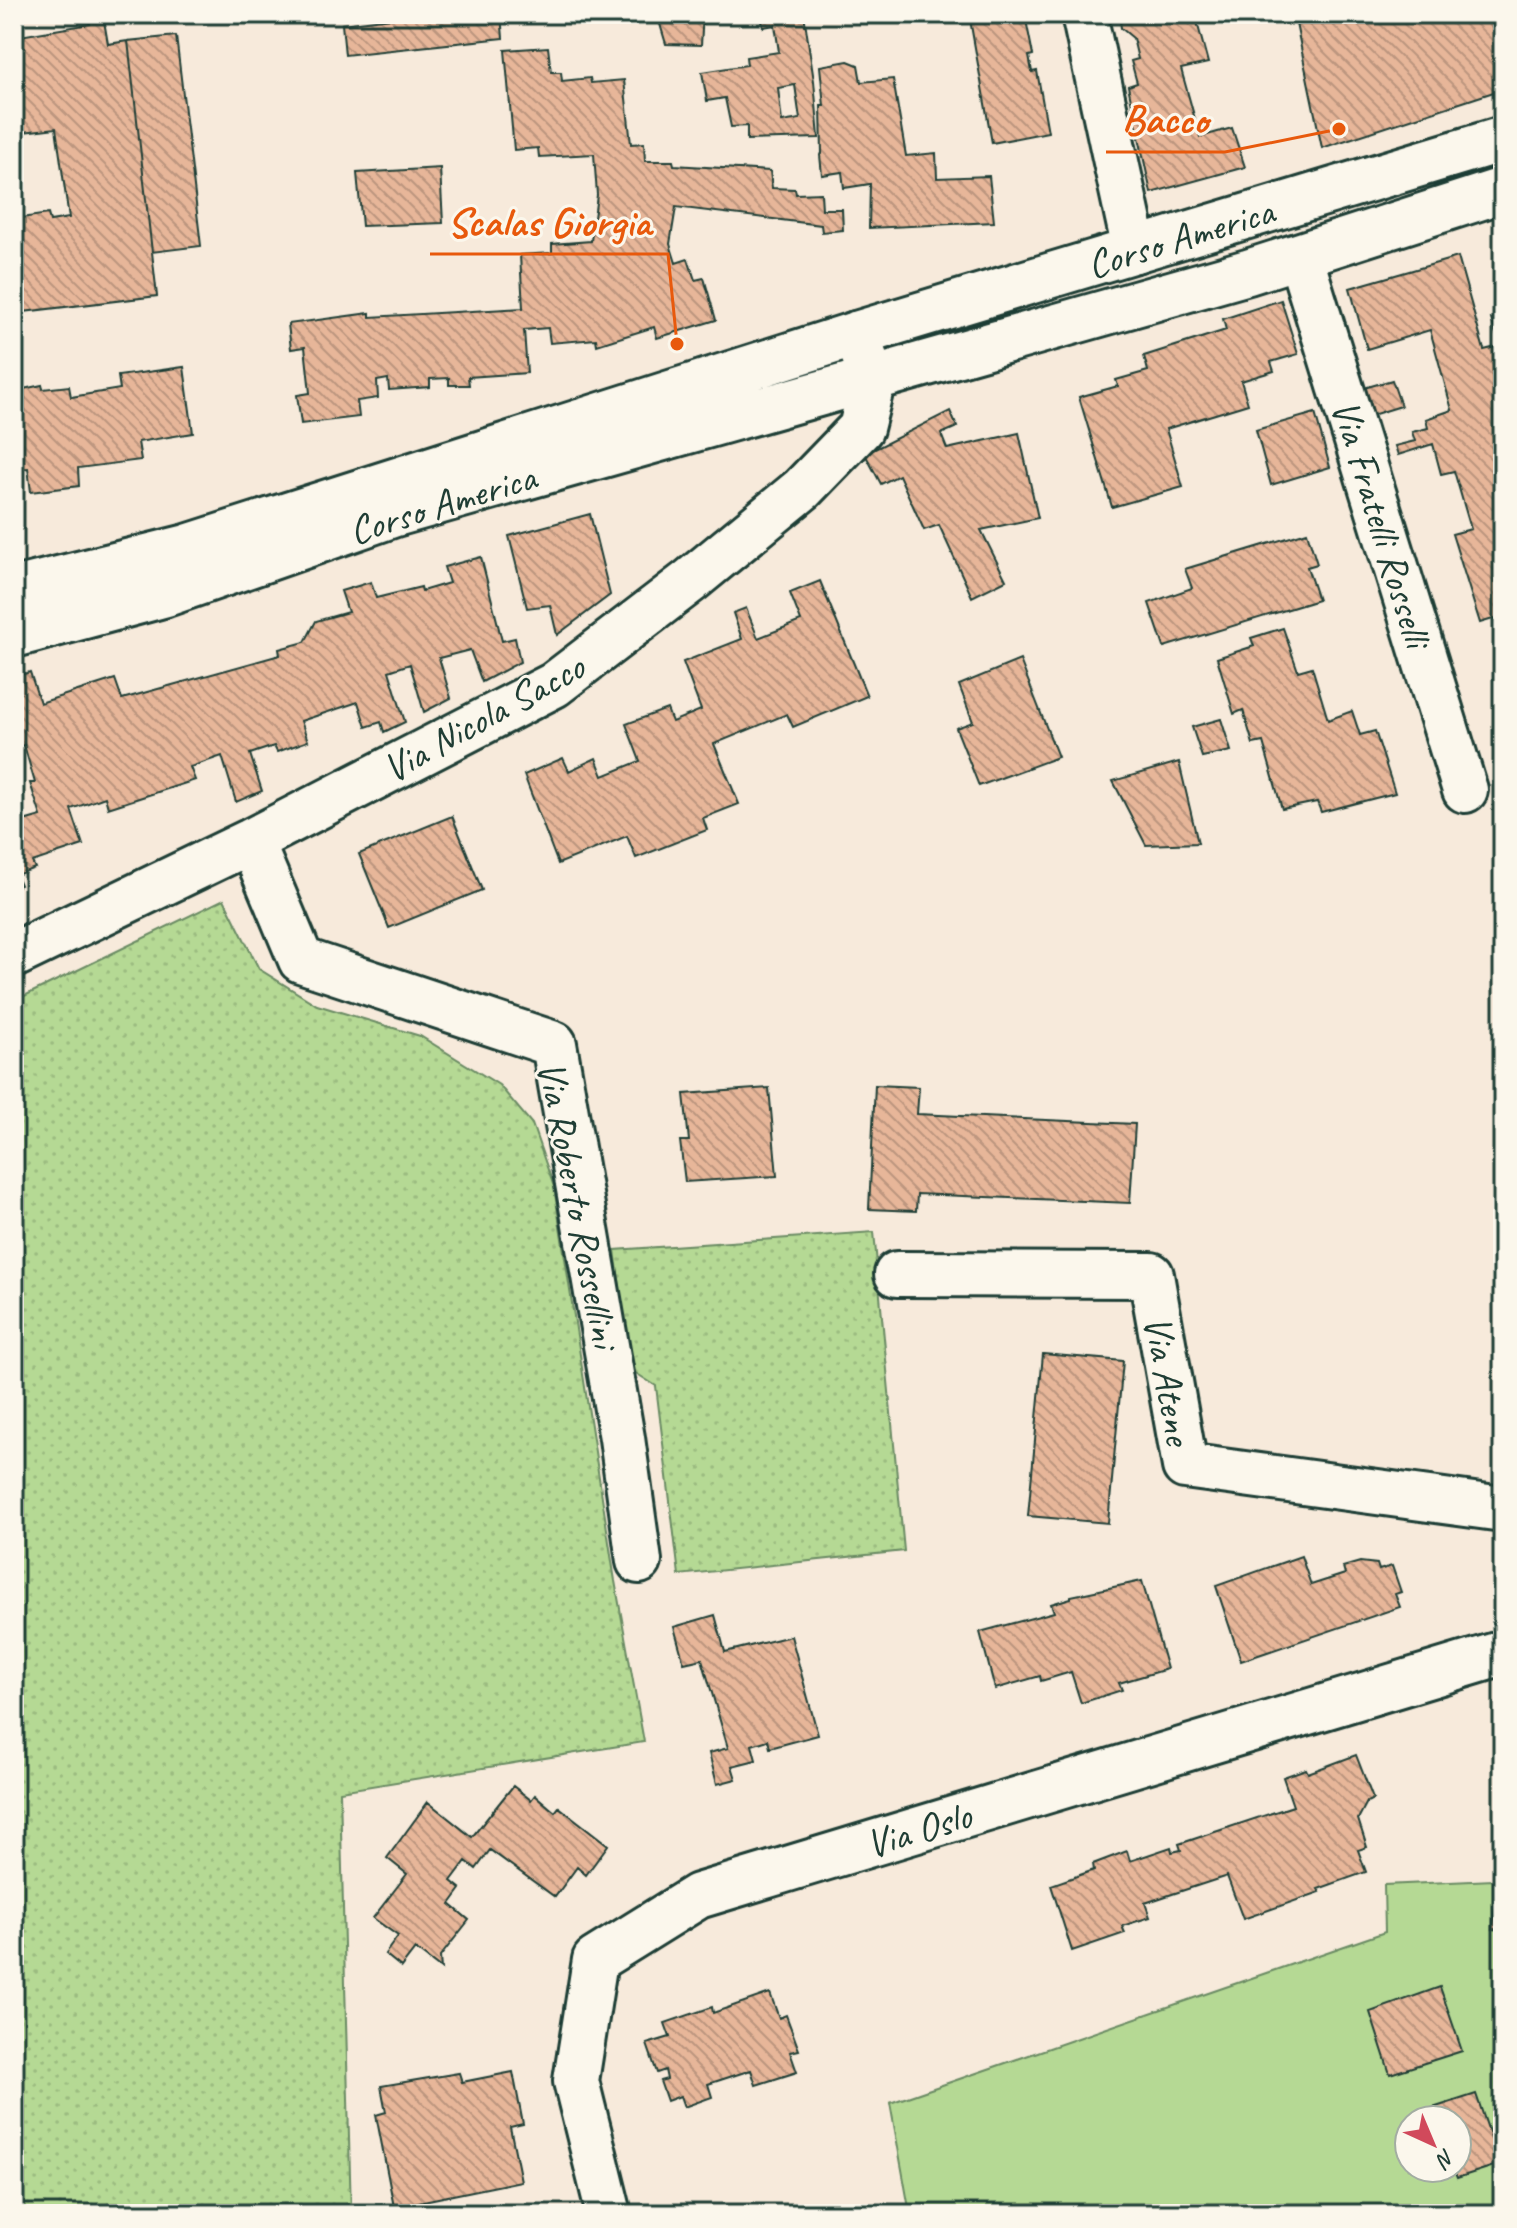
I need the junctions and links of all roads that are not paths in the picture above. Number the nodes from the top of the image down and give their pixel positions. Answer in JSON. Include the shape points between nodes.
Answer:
{"nodes":[{"id":1,"x":1084,"y":14,"type":"edge"},
{"id":2,"x":1503,"y":139,"type":"edge"},
{"id":3,"x":1503,"y":190,"type":"edge"},
{"id":4,"x":1135,"y":250,"type":"junction"},
{"id":5,"x":1300,"y":256,"type":"junction"},
{"id":6,"x":856,"y":334,"type":"junction"},
{"id":7,"x":873,"y":380,"type":"junction"},
{"id":8,"x":14,"y":590,"type":"edge"},
{"id":9,"x":14,"y":635,"type":"edge"},
{"id":10,"x":1465,"y":790,"type":"dead end"},
{"id":11,"x":251,"y":841,"type":"junction"},
{"id":12,"x":14,"y":955,"type":"edge"},
{"id":13,"x":897,"y":1274,"type":"dead end"},
{"id":14,"x":1503,"y":1509,"type":"edge"},
{"id":15,"x":639,"y":1561,"type":"dead end"},
{"id":16,"x":1503,"y":1653,"type":"edge"},
{"id":17,"x":609,"y":2214,"type":"edge"}],
"edges":[{"from":1,"to":4,"type":"street"},
{"from":2,"to":4,"type":"street","name":"Corso America"},
{"from":3,"to":5,"type":"street","name":"Corso America"},
{"from":4,"to":6,"type":"street","name":"Corso America"},
{"from":5,"to":7,"type":"street","name":"Corso America"},
{"from":5,"to":10,"type":"street","name":"Via Fratelli Rosselli"},
{"from":6,"to":7,"type":"street"},
{"from":6,"to":8,"type":"street","name":"Corso America","via":[[187,547]]},
{"from":7,"to":9,"type":"street","name":"Corso America","via":[[395,514],[166,594]]},
{"from":7,"to":11,"type":"street","name":"Via Nicola Sacco","via":[[861,428],[802,489],[554,685]]},
{"from":11,"to":12,"type":"street","name":"Via Nicola Sacco"},
{"from":11,"to":15,"type":"street","name":"Via Roberto Rossellini","via":[[301,960],[554,1044]]},
{"from":13,"to":14,"type":"street","name":"Via Atene","via":[[1151,1275],[1185,1466]]},
{"from":16,"to":17,"type":"street","name":"Via Oslo","via":[[698,1896],[595,1960],[576,2081]]}]}
